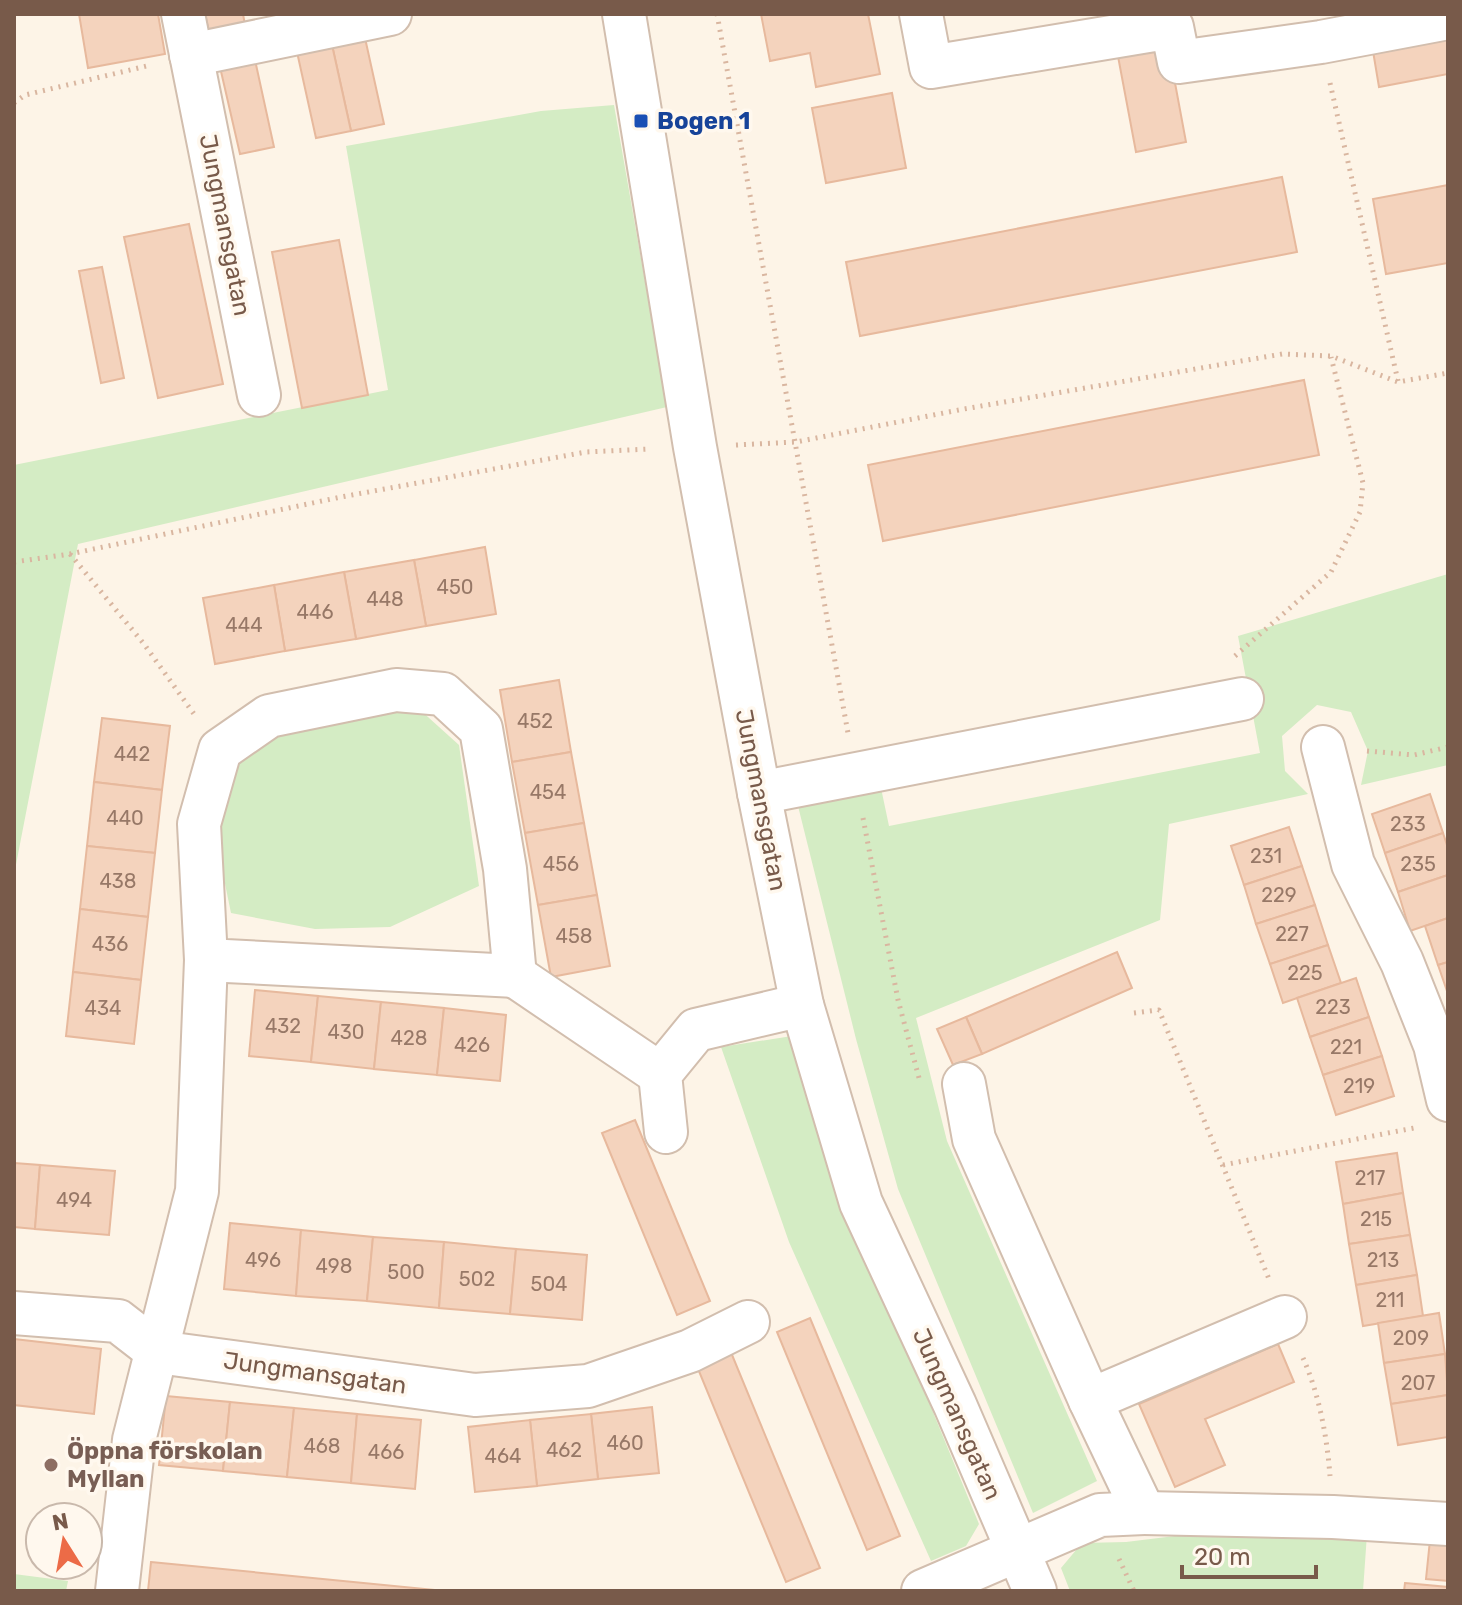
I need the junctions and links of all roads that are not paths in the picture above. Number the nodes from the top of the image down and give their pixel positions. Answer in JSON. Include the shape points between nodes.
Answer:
{"nodes":[{"id":1,"x":183,"y":14,"type":"edge"},
{"id":2,"x":390,"y":14,"type":"edge"},
{"id":3,"x":624,"y":14,"type":"edge"},
{"id":4,"x":921,"y":14,"type":"edge"},
{"id":5,"x":1448,"y":18,"type":"edge"},
{"id":6,"x":191,"y":55,"type":"junction"},
{"id":7,"x":259,"y":395,"type":"dead end"},
{"id":8,"x":1242,"y":699,"type":"road end"},
{"id":9,"x":1323,"y":747,"type":"road end"},
{"id":10,"x":759,"y":793,"type":"junction"},
{"id":11,"x":206,"y":960,"type":"junction"},
{"id":12,"x":515,"y":976,"type":"junction"},
{"id":13,"x":802,"y":1005,"type":"junction"},
{"id":14,"x":660,"y":1074,"type":"junction"},
{"id":15,"x":964,"y":1084,"type":"dead end"},
{"id":16,"x":1433,"y":1114,"type":"edge"},
{"id":17,"x":666,"y":1132,"type":"dead end"},
{"id":18,"x":14,"y":1313,"type":"edge"},
{"id":19,"x":1285,"y":1317,"type":"road end"},
{"id":20,"x":748,"y":1322,"type":"dead end"},
{"id":21,"x":158,"y":1352,"type":"junction"},
{"id":22,"x":1090,"y":1400,"type":"junction"},
{"id":23,"x":1144,"y":1513,"type":"junction"},
{"id":24,"x":1448,"y":1524,"type":"edge"},
{"id":25,"x":1018,"y":1551,"type":"junction"},
{"id":26,"x":117,"y":1591,"type":"edge"},
{"id":27,"x":923,"y":1591,"type":"edge"},
{"id":28,"x":1035,"y":1591,"type":"edge"}],
"edges":[{"from":1,"to":6,"type":"street","name":"Jungmansgatan"},
{"from":2,"to":6,"type":"street"},
{"from":3,"to":10,"type":"street","name":"Jungmansgatan"},
{"from":4,"to":5,"type":"street","via":[[931,67],[1172,27],[1179,62]]},
{"from":6,"to":7,"type":"street","name":"Jungmansgatan"},
{"from":8,"to":10,"type":"street"},
{"from":9,"to":16,"type":"street","via":[[1353,864],[1402,962],[1435,1045]]},
{"from":10,"to":13,"type":"street","name":"Jungmansgatan"},
{"from":11,"to":12,"type":"street"},
{"from":11,"to":12,"type":"street","via":[[199,824],[220,750],[269,716],[396,690],[443,694],[481,729],[505,869]]},
{"from":11,"to":21,"type":"street","via":[[197,1191]]},
{"from":12,"to":14,"type":"street"},
{"from":13,"to":14,"type":"street","via":[[696,1030]]},
{"from":13,"to":25,"type":"street","name":"Jungmansgatan","via":[[861,1203]]},
{"from":14,"to":17,"type":"street"},
{"from":15,"to":22,"type":"street","via":[[974,1139]]},
{"from":18,"to":21,"type":"street","via":[[118,1321]]},
{"from":19,"to":22,"type":"street"},
{"from":20,"to":21,"type":"street","name":"Jungmansgatan","via":[[690,1351],[588,1386],[475,1395]]},
{"from":21,"to":26,"type":"street","via":[[134,1440]]},
{"from":22,"to":23,"type":"street"},
{"from":23,"to":24,"type":"street"},
{"from":23,"to":25,"type":"street","via":[[1100,1515]]},
{"from":25,"to":27,"type":"street"},
{"from":25,"to":28,"type":"street","name":"Jungmansgatan"}]}
